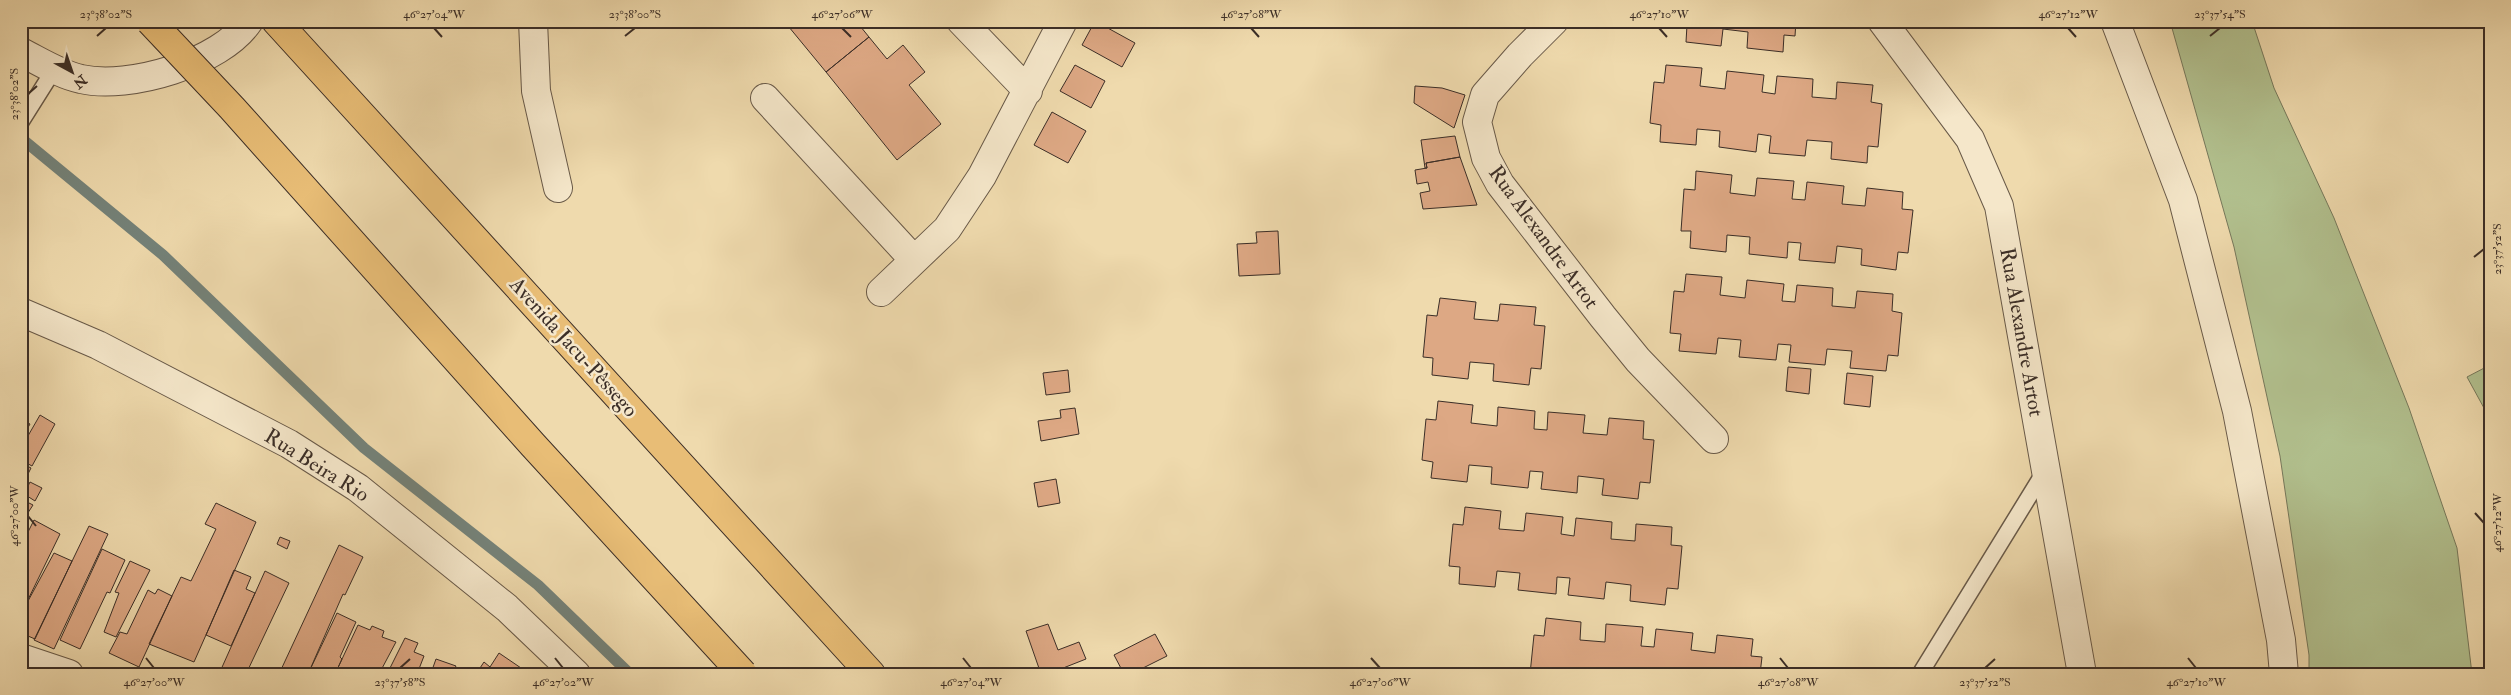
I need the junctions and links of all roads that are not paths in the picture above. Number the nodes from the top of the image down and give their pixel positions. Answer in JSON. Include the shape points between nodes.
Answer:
{"nodes":[{"id":1,"x":150,"y":21,"type":"edge"},
{"id":2,"x":249,"y":21,"type":"edge"},
{"id":3,"x":276,"y":21,"type":"edge"},
{"id":4,"x":533,"y":21,"type":"edge"},
{"id":5,"x":961,"y":21,"type":"edge"},
{"id":6,"x":1063,"y":21,"type":"edge"},
{"id":7,"x":1554,"y":21,"type":"edge"},
{"id":8,"x":1882,"y":21,"type":"edge"},
{"id":9,"x":2115,"y":21,"type":"edge"},
{"id":10,"x":21,"y":52,"type":"edge"},
{"id":11,"x":55,"y":68,"type":"junction"},
{"id":12,"x":1028,"y":91,"type":"junction"},
{"id":13,"x":766,"y":98,"type":"dead end"},
{"id":14,"x":21,"y":122,"type":"edge"},
{"id":15,"x":558,"y":188,"type":"dead end"},
{"id":16,"x":914,"y":260,"type":"junction"},
{"id":17,"x":881,"y":292,"type":"dead end"},
{"id":18,"x":21,"y":312,"type":"edge"},
{"id":19,"x":1714,"y":439,"type":"dead end"},
{"id":20,"x":2046,"y":468,"type":"junction"},
{"id":21,"x":21,"y":658,"type":"edge"},
{"id":22,"x":67,"y":673,"type":"edge"},
{"id":23,"x":576,"y":674,"type":"edge"},
{"id":24,"x":743,"y":674,"type":"edge"},
{"id":25,"x":870,"y":674,"type":"edge"},
{"id":26,"x":1920,"y":674,"type":"edge"},
{"id":27,"x":2082,"y":674,"type":"edge"},
{"id":28,"x":2284,"y":674,"type":"edge"}],
"edges":[{"from":1,"to":24,"type":"highway","bridge":true},
{"from":2,"to":11,"type":"street","via":[[215,52],[160,75],[116,82],[80,79]]},
{"from":3,"to":25,"type":"highway","name":"Avenida Jacu-Pêssego"},
{"from":4,"to":15,"type":"street","via":[[536,90]]},
{"from":5,"to":12,"type":"street"},
{"from":6,"to":12,"type":"street"},
{"from":7,"to":19,"type":"street","name":"Rua Alexandre Artot","via":[[1485,95],[1477,122],[1486,158],[1500,184],[1603,317],[1638,360]]},
{"from":8,"to":20,"type":"street","name":"Rua Alexandre Artot","via":[[1970,139],[1998,206]]},
{"from":9,"to":28,"type":"street","via":[[2188,219],[2237,411],[2281,640]]},
{"from":10,"to":11,"type":"street"},
{"from":11,"to":14,"type":"lane"},
{"from":12,"to":16,"type":"street","via":[[982,176],[947,229]]},
{"from":13,"to":16,"type":"street"},
{"from":16,"to":17,"type":"street"},
{"from":18,"to":23,"type":"street","name":"Rua Beira Rio","via":[[116,354],[289,444],[350,484],[507,608]]},
{"from":20,"to":26,"type":"lane"},
{"from":20,"to":27,"type":"street","name":"Rua Alexandre Artot"},
{"from":21,"to":22,"type":"street"}]}
